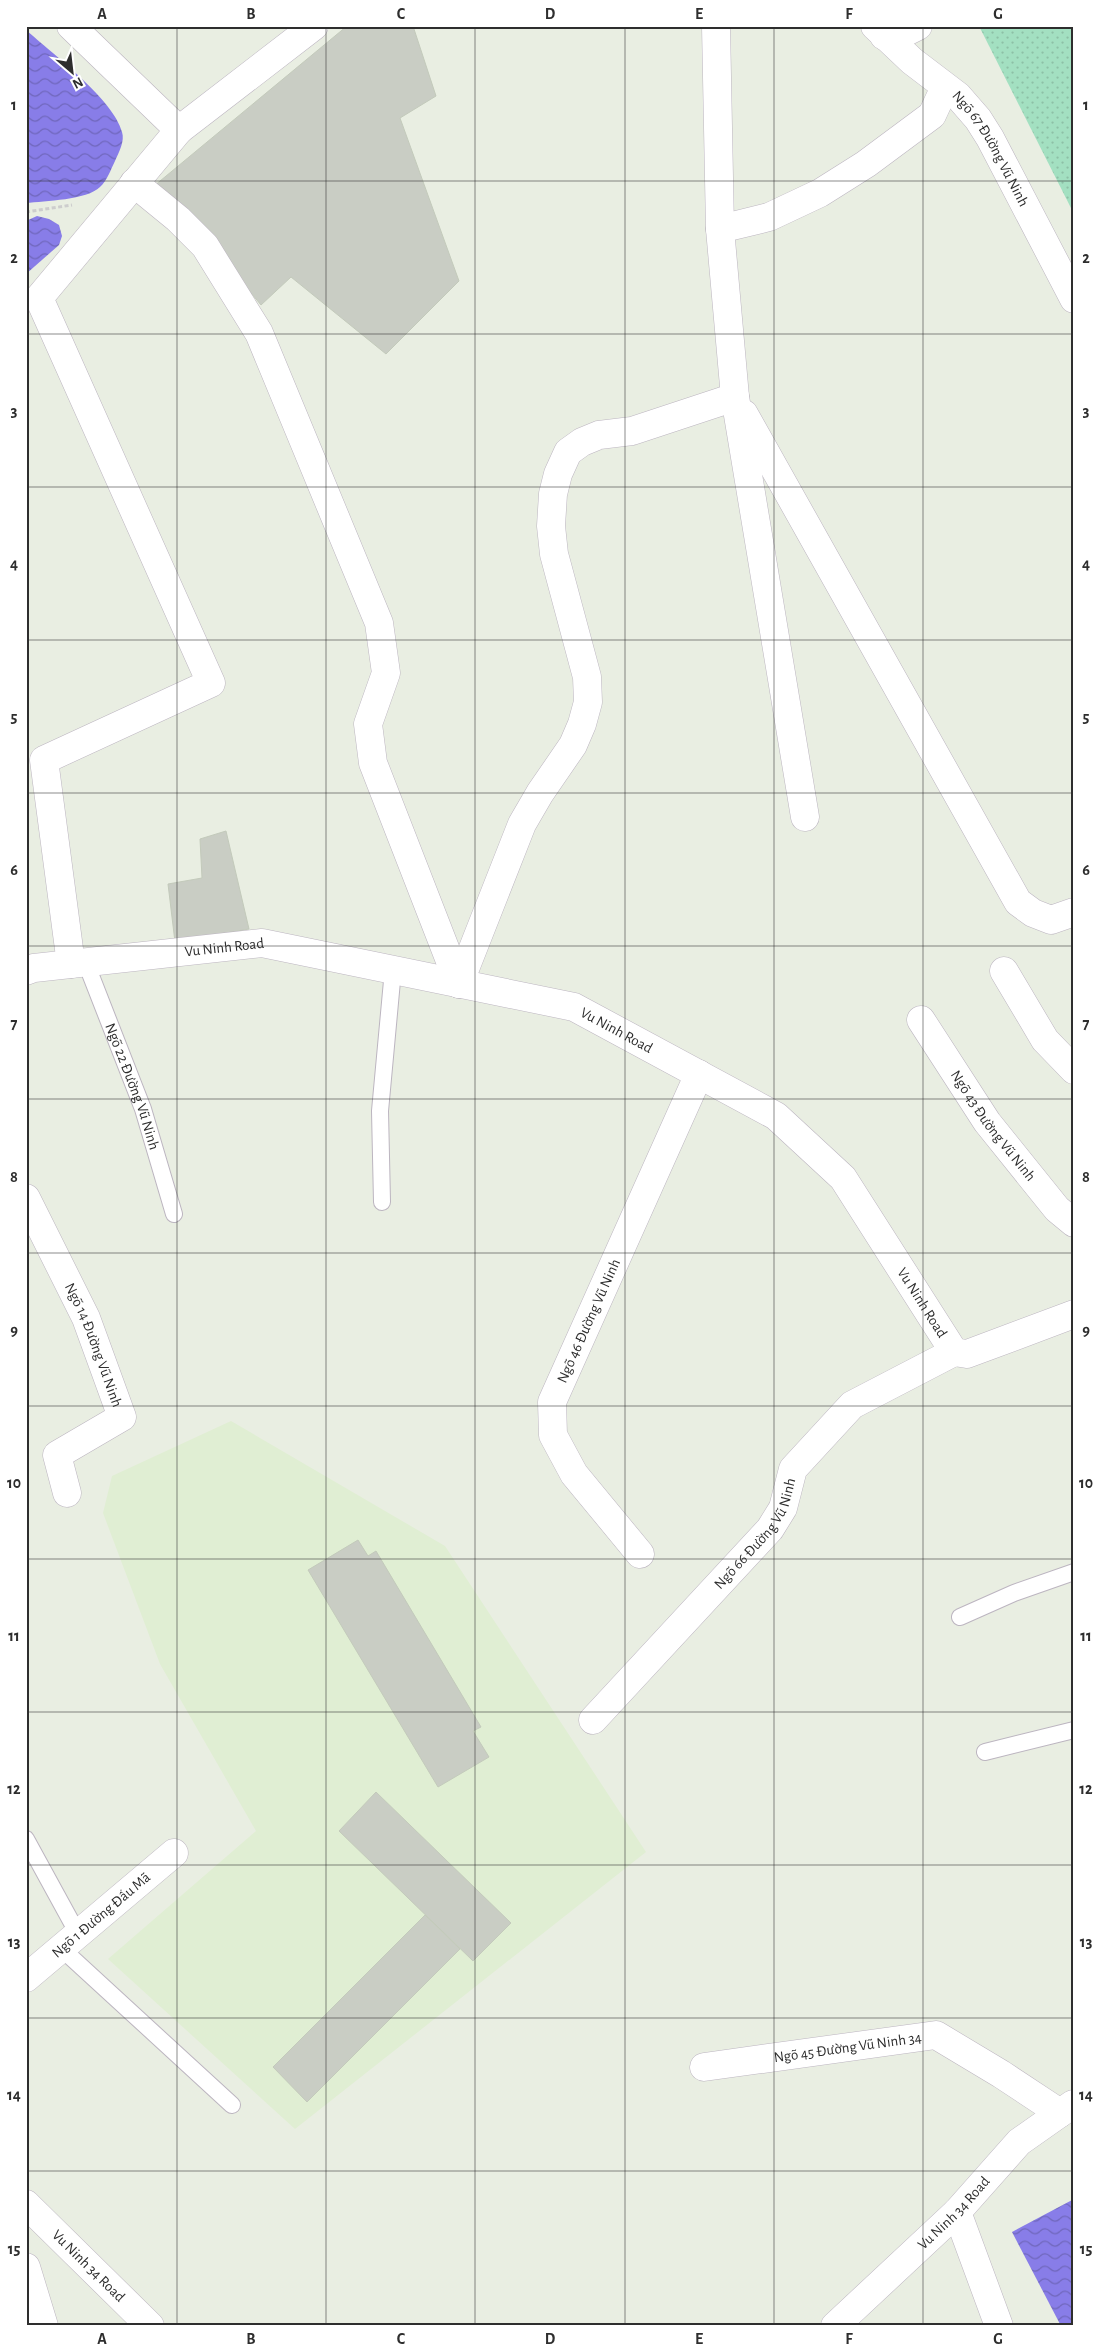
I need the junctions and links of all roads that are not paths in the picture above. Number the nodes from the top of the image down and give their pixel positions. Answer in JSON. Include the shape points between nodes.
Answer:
{"nodes":[{"id":1,"x":71,"y":26,"type":"edge"},
{"id":2,"x":314,"y":26,"type":"edge"},
{"id":3,"x":716,"y":26,"type":"edge"},
{"id":4,"x":918,"y":26,"type":"edge"},
{"id":5,"x":880,"y":31,"type":"edge"},
{"id":6,"x":945,"y":87,"type":"junction"},
{"id":7,"x":179,"y":130,"type":"junction"},
{"id":8,"x":134,"y":183,"type":"junction"},
{"id":9,"x":720,"y":229,"type":"junction"},
{"id":10,"x":1074,"y":299,"type":"edge"},
{"id":11,"x":735,"y":397,"type":"junction"},
{"id":12,"x":805,"y":816,"type":"dead end"},
{"id":13,"x":1074,"y":912,"type":"edge"},
{"id":14,"x":79,"y":963,"type":"junction"},
{"id":15,"x":393,"y":970,"type":"junction"},
{"id":16,"x":26,"y":971,"type":"edge"},
{"id":17,"x":1004,"y":971,"type":"dead end"},
{"id":18,"x":459,"y":984,"type":"junction"},
{"id":19,"x":921,"y":1020,"type":"dead end"},
{"id":20,"x":1074,"y":1070,"type":"edge"},
{"id":21,"x":699,"y":1074,"type":"junction"},
{"id":22,"x":26,"y":1198,"type":"edge"},
{"id":23,"x":382,"y":1202,"type":"dead end"},
{"id":24,"x":174,"y":1214,"type":"dead end"},
{"id":25,"x":1074,"y":1222,"type":"edge"},
{"id":26,"x":1074,"y":1314,"type":"edge"},
{"id":27,"x":954,"y":1352,"type":"junction"},
{"id":28,"x":67,"y":1493,"type":"dead end"},
{"id":29,"x":640,"y":1554,"type":"dead end"},
{"id":30,"x":1074,"y":1572,"type":"edge"},
{"id":31,"x":960,"y":1617,"type":"dead end"},
{"id":32,"x":592,"y":1720,"type":"dead end"},
{"id":33,"x":1074,"y":1730,"type":"edge"},
{"id":34,"x":985,"y":1752,"type":"dead end"},
{"id":35,"x":26,"y":1839,"type":"edge"},
{"id":36,"x":174,"y":1853,"type":"dead end"},
{"id":37,"x":70,"y":1941,"type":"junction"},
{"id":38,"x":26,"y":1978,"type":"edge"},
{"id":39,"x":704,"y":2067,"type":"dead end"},
{"id":40,"x":232,"y":2105,"type":"dead end"},
{"id":41,"x":1067,"y":2108,"type":"edge"},
{"id":42,"x":26,"y":2204,"type":"edge"},
{"id":43,"x":957,"y":2212,"type":"junction"},
{"id":44,"x":26,"y":2267,"type":"edge"},
{"id":45,"x":44,"y":2326,"type":"edge"},
{"id":46,"x":150,"y":2326,"type":"edge"},
{"id":47,"x":835,"y":2326,"type":"edge"},
{"id":48,"x":999,"y":2326,"type":"edge"}],
"edges":[{"from":1,"to":7,"type":"street"},
{"from":2,"to":7,"type":"street"},
{"from":3,"to":9,"type":"street"},
{"from":4,"to":5,"type":"street","via":[[902,34]]},
{"from":5,"to":6,"type":"street","name":"Ngõ 67 Đường Vũ Ninh"},
{"from":6,"to":9,"type":"street","via":[[932,115],[866,164],[794,206],[754,222]]},
{"from":6,"to":10,"type":"street","name":"Ngõ 67 Đường Vũ Ninh","via":[[969,107],[990,138]]},
{"from":7,"to":8,"type":"street"},
{"from":8,"to":14,"type":"street","via":[[39,298],[211,683],[44,760]]},
{"from":8,"to":18,"type":"street","via":[[205,246],[259,333],[379,623],[386,673],[368,724],[373,763]]},
{"from":9,"to":11,"type":"street"},
{"from":11,"to":12,"type":"street"},
{"from":11,"to":13,"type":"street","via":[[1018,902],[1051,920]]},
{"from":11,"to":18,"type":"street","via":[[632,431],[599,435],[568,452],[553,494],[551,526],[554,554],[587,677],[588,702],[573,745],[522,824]]},
{"from":14,"to":15,"type":"street","name":"Vu Ninh Road","via":[[262,943]]},
{"from":14,"to":16,"type":"street","name":"Vu Ninh Road"},
{"from":14,"to":24,"type":"lane","name":"Ngõ 22 Đường Vũ Ninh","via":[[143,1109]]},
{"from":15,"to":18,"type":"street","name":"Vu Ninh Road"},
{"from":15,"to":23,"type":"lane","via":[[380,1111]]},
{"from":17,"to":20,"type":"street","via":[[1045,1040]]},
{"from":18,"to":21,"type":"street","name":"Vu Ninh Road","via":[[574,1007]]},
{"from":19,"to":25,"type":"street","name":"Ngõ 43 Đường Vũ Ninh","via":[[987,1122],[1057,1209]]},
{"from":21,"to":27,"type":"street","name":"Vu Ninh Road","via":[[776,1116],[843,1178]]},
{"from":21,"to":29,"type":"street","name":"Ngõ 46 Đường Vũ Ninh","via":[[552,1402],[553,1435],[574,1474]]},
{"from":22,"to":28,"type":"street","name":"Ngõ 14 Đường Vũ Ninh","via":[[86,1318],[122,1417],[57,1455]]},
{"from":26,"to":27,"type":"street","name":"Vu Ninh Road","via":[[967,1354]]},
{"from":27,"to":32,"type":"street","name":"Ngõ 66 Đường Vũ Ninh","via":[[852,1406],[793,1469],[783,1508],[770,1529]]},
{"from":30,"to":31,"type":"lane"},
{"from":33,"to":34,"type":"lane"},
{"from":35,"to":37,"type":"lane"},
{"from":36,"to":37,"type":"street","name":"Ngõ 1 Đường Đấu Mã"},
{"from":37,"to":38,"type":"street","name":"Ngõ 1 Đường Đấu Mã"},
{"from":37,"to":40,"type":"lane"},
{"from":39,"to":41,"type":"street","name":"Ngõ 45 Đường Vũ Ninh 34","via":[[936,2035]]},
{"from":41,"to":43,"type":"street","name":"Vu Ninh 34 Road","via":[[1019,2142]]},
{"from":42,"to":46,"type":"street","name":"Vu Ninh 34 Road"},
{"from":43,"to":47,"type":"street","name":"Vu Ninh 34 Road"},
{"from":43,"to":48,"type":"street"},
{"from":44,"to":45,"type":"street"}]}
